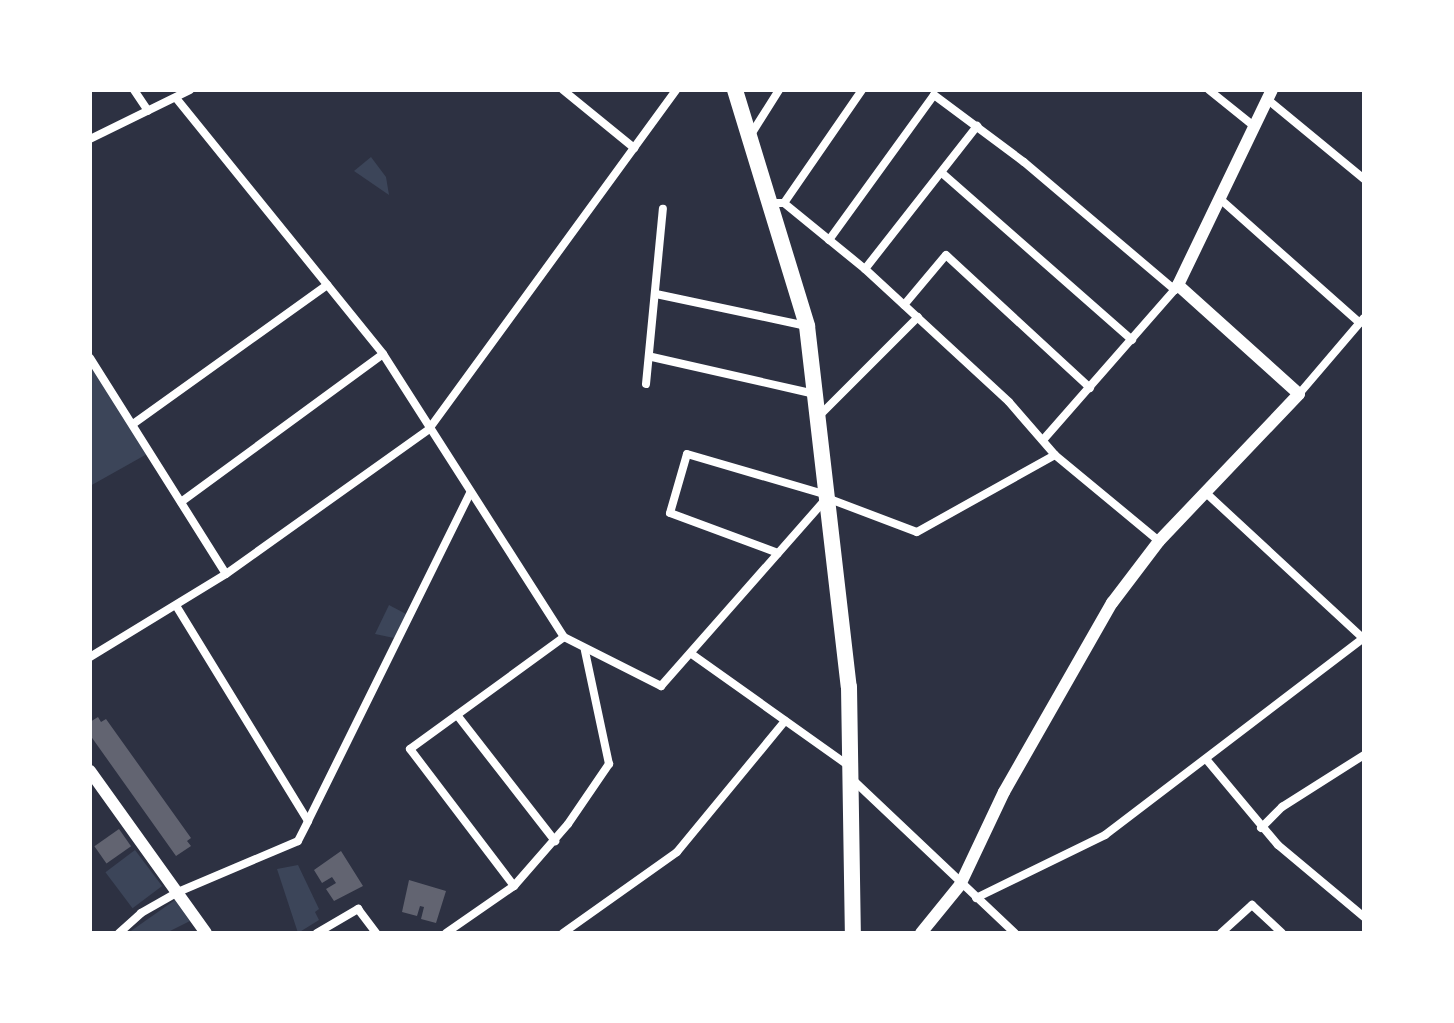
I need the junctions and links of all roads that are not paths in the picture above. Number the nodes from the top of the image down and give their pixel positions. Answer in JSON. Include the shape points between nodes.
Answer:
{"nodes":[{"id":1,"x":134,"y":90,"type":"edge"},
{"id":2,"x":190,"y":90,"type":"edge"},
{"id":3,"x":563,"y":90,"type":"edge"},
{"id":4,"x":661,"y":90,"type":"edge"},
{"id":5,"x":735,"y":90,"type":"edge"},
{"id":6,"x":779,"y":90,"type":"edge"},
{"id":7,"x":862,"y":90,"type":"edge"},
{"id":8,"x":1209,"y":90,"type":"edge"},
{"id":9,"x":673,"y":94,"type":"edge"},
{"id":10,"x":1269,"y":94,"type":"edge"},
{"id":11,"x":176,"y":98,"type":"junction"},
{"id":12,"x":148,"y":111,"type":"junction"},
{"id":13,"x":977,"y":126,"type":"junction"},
{"id":14,"x":1254,"y":126,"type":"junction"},
{"id":15,"x":750,"y":136,"type":"junction"},
{"id":16,"x":90,"y":139,"type":"edge"},
{"id":17,"x":634,"y":148,"type":"junction"},
{"id":18,"x":942,"y":173,"type":"junction"},
{"id":19,"x":1364,"y":179,"type":"edge"},
{"id":20,"x":1218,"y":198,"type":"junction"},
{"id":21,"x":777,"y":203,"type":"junction"},
{"id":22,"x":663,"y":209,"type":"dead end"},
{"id":23,"x":829,"y":240,"type":"junction"},
{"id":24,"x":865,"y":269,"type":"junction"},
{"id":25,"x":327,"y":285,"type":"junction"},
{"id":26,"x":1176,"y":288,"type":"junction"},
{"id":27,"x":656,"y":294,"type":"junction"},
{"id":28,"x":904,"y":305,"type":"junction"},
{"id":29,"x":918,"y":317,"type":"junction"},
{"id":30,"x":1362,"y":320,"type":"edge"},
{"id":31,"x":807,"y":326,"type":"junction"},
{"id":32,"x":1132,"y":340,"type":"junction"},
{"id":33,"x":383,"y":354,"type":"junction"},
{"id":34,"x":652,"y":357,"type":"junction"},
{"id":35,"x":90,"y":358,"type":"edge"},
{"id":36,"x":646,"y":384,"type":"dead end"},
{"id":37,"x":1090,"y":388,"type":"junction"},
{"id":38,"x":816,"y":394,"type":"junction"},
{"id":39,"x":1299,"y":394,"type":"junction"},
{"id":40,"x":818,"y":417,"type":"junction"},
{"id":41,"x":133,"y":424,"type":"junction"},
{"id":42,"x":429,"y":429,"type":"junction"},
{"id":43,"x":1043,"y":440,"type":"junction"},
{"id":44,"x":1055,"y":455,"type":"junction"},
{"id":45,"x":1205,"y":492,"type":"junction"},
{"id":46,"x":470,"y":493,"type":"junction"},
{"id":47,"x":827,"y":496,"type":"junction"},
{"id":48,"x":181,"y":502,"type":"junction"},
{"id":49,"x":1159,"y":541,"type":"junction"},
{"id":50,"x":778,"y":553,"type":"junction"},
{"id":51,"x":226,"y":574,"type":"junction"},
{"id":52,"x":176,"y":606,"type":"junction"},
{"id":53,"x":564,"y":637,"type":"junction"},
{"id":54,"x":1364,"y":639,"type":"edge"},
{"id":55,"x":585,"y":651,"type":"junction"},
{"id":56,"x":693,"y":655,"type":"junction"},
{"id":57,"x":90,"y":657,"type":"edge"},
{"id":58,"x":457,"y":715,"type":"junction"},
{"id":59,"x":785,"y":721,"type":"junction"},
{"id":60,"x":1364,"y":755,"type":"edge"},
{"id":61,"x":1206,"y":759,"type":"junction"},
{"id":62,"x":90,"y":771,"type":"edge"},
{"id":63,"x":852,"y":774,"type":"junction"},
{"id":64,"x":308,"y":821,"type":"junction"},
{"id":65,"x":1261,"y":828,"type":"junction"},
{"id":66,"x":555,"y":841,"type":"junction"},
{"id":67,"x":960,"y":885,"type":"junction"},
{"id":68,"x":514,"y":886,"type":"junction"},
{"id":69,"x":178,"y":892,"type":"junction"},
{"id":70,"x":976,"y":898,"type":"junction"},
{"id":71,"x":1364,"y":917,"type":"edge"},
{"id":72,"x":119,"y":933,"type":"edge"},
{"id":73,"x":206,"y":933,"type":"edge"},
{"id":74,"x":317,"y":933,"type":"edge"},
{"id":75,"x":376,"y":933,"type":"edge"},
{"id":76,"x":446,"y":933,"type":"edge"},
{"id":77,"x":563,"y":933,"type":"edge"},
{"id":78,"x":853,"y":933,"type":"edge"},
{"id":79,"x":921,"y":933,"type":"edge"},
{"id":80,"x":1015,"y":933,"type":"edge"},
{"id":81,"x":1221,"y":933,"type":"edge"},
{"id":82,"x":1282,"y":933,"type":"edge"}],
"edges":[{"from":1,"to":12,"type":"street"},
{"from":2,"to":11,"type":"street"},
{"from":3,"to":17,"type":"street"},
{"from":4,"to":9,"type":"street"},
{"from":5,"to":15,"type":"main road"},
{"from":6,"to":15,"type":"street"},
{"from":7,"to":21,"type":"street"},
{"from":8,"to":14,"type":"street"},
{"from":9,"to":17,"type":"street"},
{"from":10,"to":14,"type":"street"},
{"from":10,"to":19,"type":"street"},
{"from":11,"to":12,"type":"street"},
{"from":11,"to":25,"type":"street"},
{"from":12,"to":16,"type":"street"},
{"from":13,"to":18,"type":"street"},
{"from":13,"to":23,"type":"street","via":[[934,95]]},
{"from":13,"to":26,"type":"street"},
{"from":14,"to":20,"type":"street"},
{"from":15,"to":21,"type":"main road"},
{"from":17,"to":42,"type":"street"},
{"from":18,"to":24,"type":"street"},
{"from":18,"to":32,"type":"street"},
{"from":20,"to":26,"type":"street"},
{"from":20,"to":30,"type":"street"},
{"from":21,"to":23,"type":"street"},
{"from":21,"to":31,"type":"main road"},
{"from":22,"to":27,"type":"street"},
{"from":23,"to":24,"type":"street"},
{"from":24,"to":28,"type":"street"},
{"from":25,"to":33,"type":"street"},
{"from":25,"to":41,"type":"street"},
{"from":26,"to":32,"type":"street"},
{"from":26,"to":39,"type":"street"},
{"from":27,"to":31,"type":"street"},
{"from":27,"to":34,"type":"street"},
{"from":28,"to":29,"type":"street"},
{"from":28,"to":37,"type":"street","via":[[946,255]]},
{"from":29,"to":40,"type":"street"},
{"from":29,"to":43,"type":"street"},
{"from":30,"to":39,"type":"street"},
{"from":31,"to":38,"type":"main road"},
{"from":32,"to":37,"type":"street"},
{"from":33,"to":42,"type":"street"},
{"from":33,"to":48,"type":"street"},
{"from":34,"to":36,"type":"street"},
{"from":34,"to":38,"type":"street"},
{"from":35,"to":41,"type":"street"},
{"from":37,"to":43,"type":"street"},
{"from":38,"to":40,"type":"main road"},
{"from":39,"to":45,"type":"street"},
{"from":40,"to":47,"type":"main road"},
{"from":41,"to":48,"type":"street"},
{"from":42,"to":46,"type":"street"},
{"from":42,"to":51,"type":"street"},
{"from":43,"to":44,"type":"street"},
{"from":44,"to":47,"type":"street","via":[[917,532]]},
{"from":44,"to":49,"type":"street"},
{"from":45,"to":49,"type":"street"},
{"from":45,"to":54,"type":"street"},
{"from":46,"to":53,"type":"street"},
{"from":46,"to":64,"type":"street","via":[[414,619]]},
{"from":47,"to":50,"type":"street"},
{"from":47,"to":50,"type":"street","via":[[687,454],[670,513]]},
{"from":47,"to":63,"type":"main road","via":[[848,674]]},
{"from":48,"to":51,"type":"street"},
{"from":49,"to":67,"type":"street","via":[[1095,629],[1004,792]]},
{"from":50,"to":56,"type":"street","via":[[728,606]]},
{"from":51,"to":52,"type":"street"},
{"from":52,"to":57,"type":"street"},
{"from":52,"to":64,"type":"street"},
{"from":53,"to":55,"type":"street"},
{"from":53,"to":58,"type":"street"},
{"from":54,"to":61,"type":"street"},
{"from":55,"to":56,"type":"street","via":[[664,687]]},
{"from":55,"to":66,"type":"street","via":[[609,764]]},
{"from":56,"to":59,"type":"street"},
{"from":58,"to":66,"type":"street"},
{"from":58,"to":68,"type":"street","via":[[410,752]]},
{"from":59,"to":63,"type":"street"},
{"from":59,"to":77,"type":"street","via":[[677,852]]},
{"from":60,"to":65,"type":"street","via":[[1282,807]]},
{"from":61,"to":65,"type":"street"},
{"from":61,"to":70,"type":"street","via":[[1105,835]]},
{"from":62,"to":69,"type":"street"},
{"from":63,"to":67,"type":"street"},
{"from":63,"to":78,"type":"main road"},
{"from":64,"to":69,"type":"street","via":[[298,841]]},
{"from":65,"to":71,"type":"street"},
{"from":66,"to":68,"type":"street"},
{"from":67,"to":70,"type":"street"},
{"from":67,"to":79,"type":"street"},
{"from":68,"to":76,"type":"street"},
{"from":69,"to":72,"type":"street"},
{"from":69,"to":73,"type":"street"},
{"from":70,"to":80,"type":"street"},
{"from":74,"to":75,"type":"street","via":[[358,909]]},
{"from":81,"to":82,"type":"street","via":[[1252,905]]}]}
